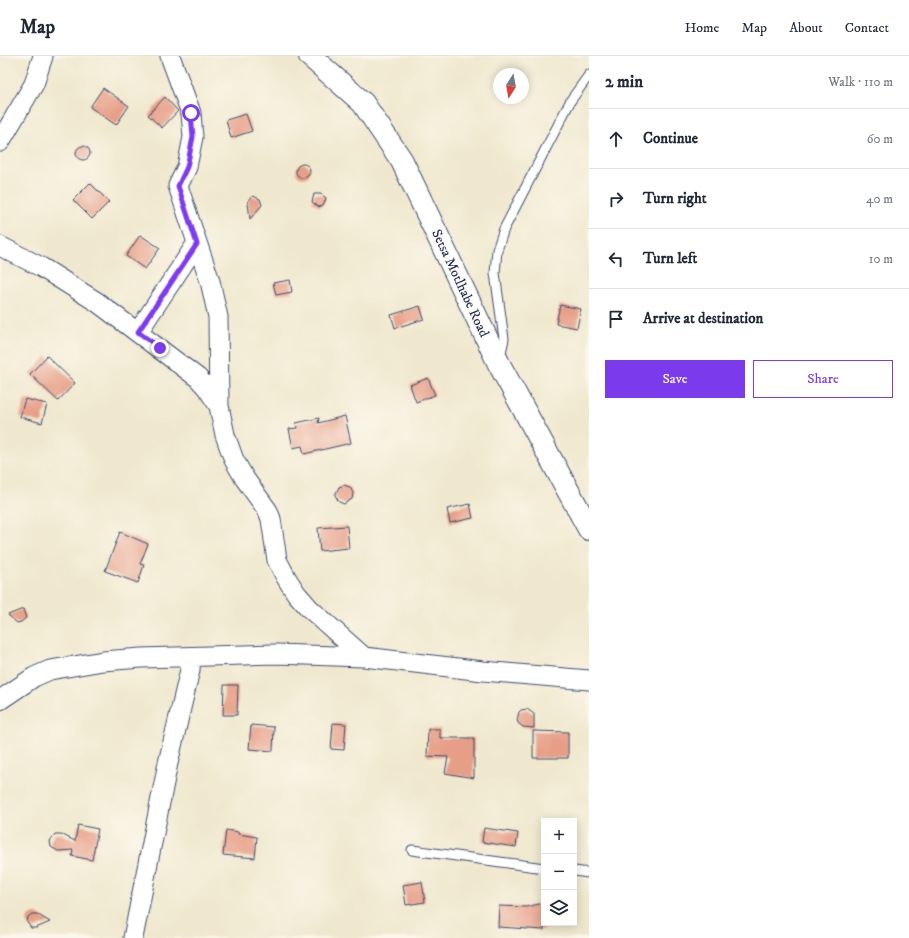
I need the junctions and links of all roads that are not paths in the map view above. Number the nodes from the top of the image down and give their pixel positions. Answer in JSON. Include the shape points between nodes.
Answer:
{"nodes":[{"id":1,"x":43,"y":56,"type":"edge"},
{"id":2,"x":170,"y":56,"type":"edge"},
{"id":3,"x":310,"y":56,"type":"edge"},
{"id":4,"x":589,"y":75,"type":"edge"},
{"id":5,"x":0,"y":142,"type":"edge"},
{"id":6,"x":197,"y":244,"type":"junction"},
{"id":7,"x":0,"y":246,"type":"edge"},
{"id":8,"x":138,"y":332,"type":"junction"},
{"id":9,"x":499,"y":364,"type":"junction"},
{"id":10,"x":219,"y":406,"type":"junction"},
{"id":11,"x":589,"y":529,"type":"edge"},
{"id":12,"x":191,"y":657,"type":"junction"},
{"id":13,"x":364,"y":657,"type":"junction"},
{"id":14,"x":589,"y":680,"type":"edge"},
{"id":15,"x":0,"y":700,"type":"edge"},
{"id":16,"x":412,"y":850,"type":"dead end"},
{"id":17,"x":541,"y":868,"type":"edge"},
{"id":18,"x":577,"y":872,"type":"edge"},
{"id":19,"x":589,"y":873,"type":"edge"},
{"id":20,"x":133,"y":938,"type":"edge"}],
"edges":[{"from":1,"to":5,"type":"street","via":[[34,84]]},
{"from":2,"to":6,"type":"street","via":[[191,113],[193,137],[187,167],[178,186]]},
{"from":3,"to":9,"type":"street","name":"Setsa Motlhabe Road","via":[[363,103],[402,161]]},
{"from":4,"to":9,"type":"lane","via":[[572,100],[504,229],[497,250],[495,273],[504,339]]},
{"from":6,"to":8,"type":"street"},
{"from":6,"to":10,"type":"street","via":[[210,281],[218,317]]},
{"from":7,"to":8,"type":"street","via":[[41,266]]},
{"from":8,"to":10,"type":"street","via":[[198,378]]},
{"from":9,"to":11,"type":"street","name":"Setsa Motlhabe Road"},
{"from":10,"to":13,"type":"street","via":[[234,460],[268,511],[277,560],[287,579],[309,608]]},
{"from":12,"to":13,"type":"street","via":[[270,654]]},
{"from":12,"to":15,"type":"street","via":[[120,659],[50,670],[34,677]]},
{"from":12,"to":20,"type":"street"},
{"from":13,"to":14,"type":"street"},
{"from":16,"to":17,"type":"lane"},
{"from":18,"to":19,"type":"lane"}]}
